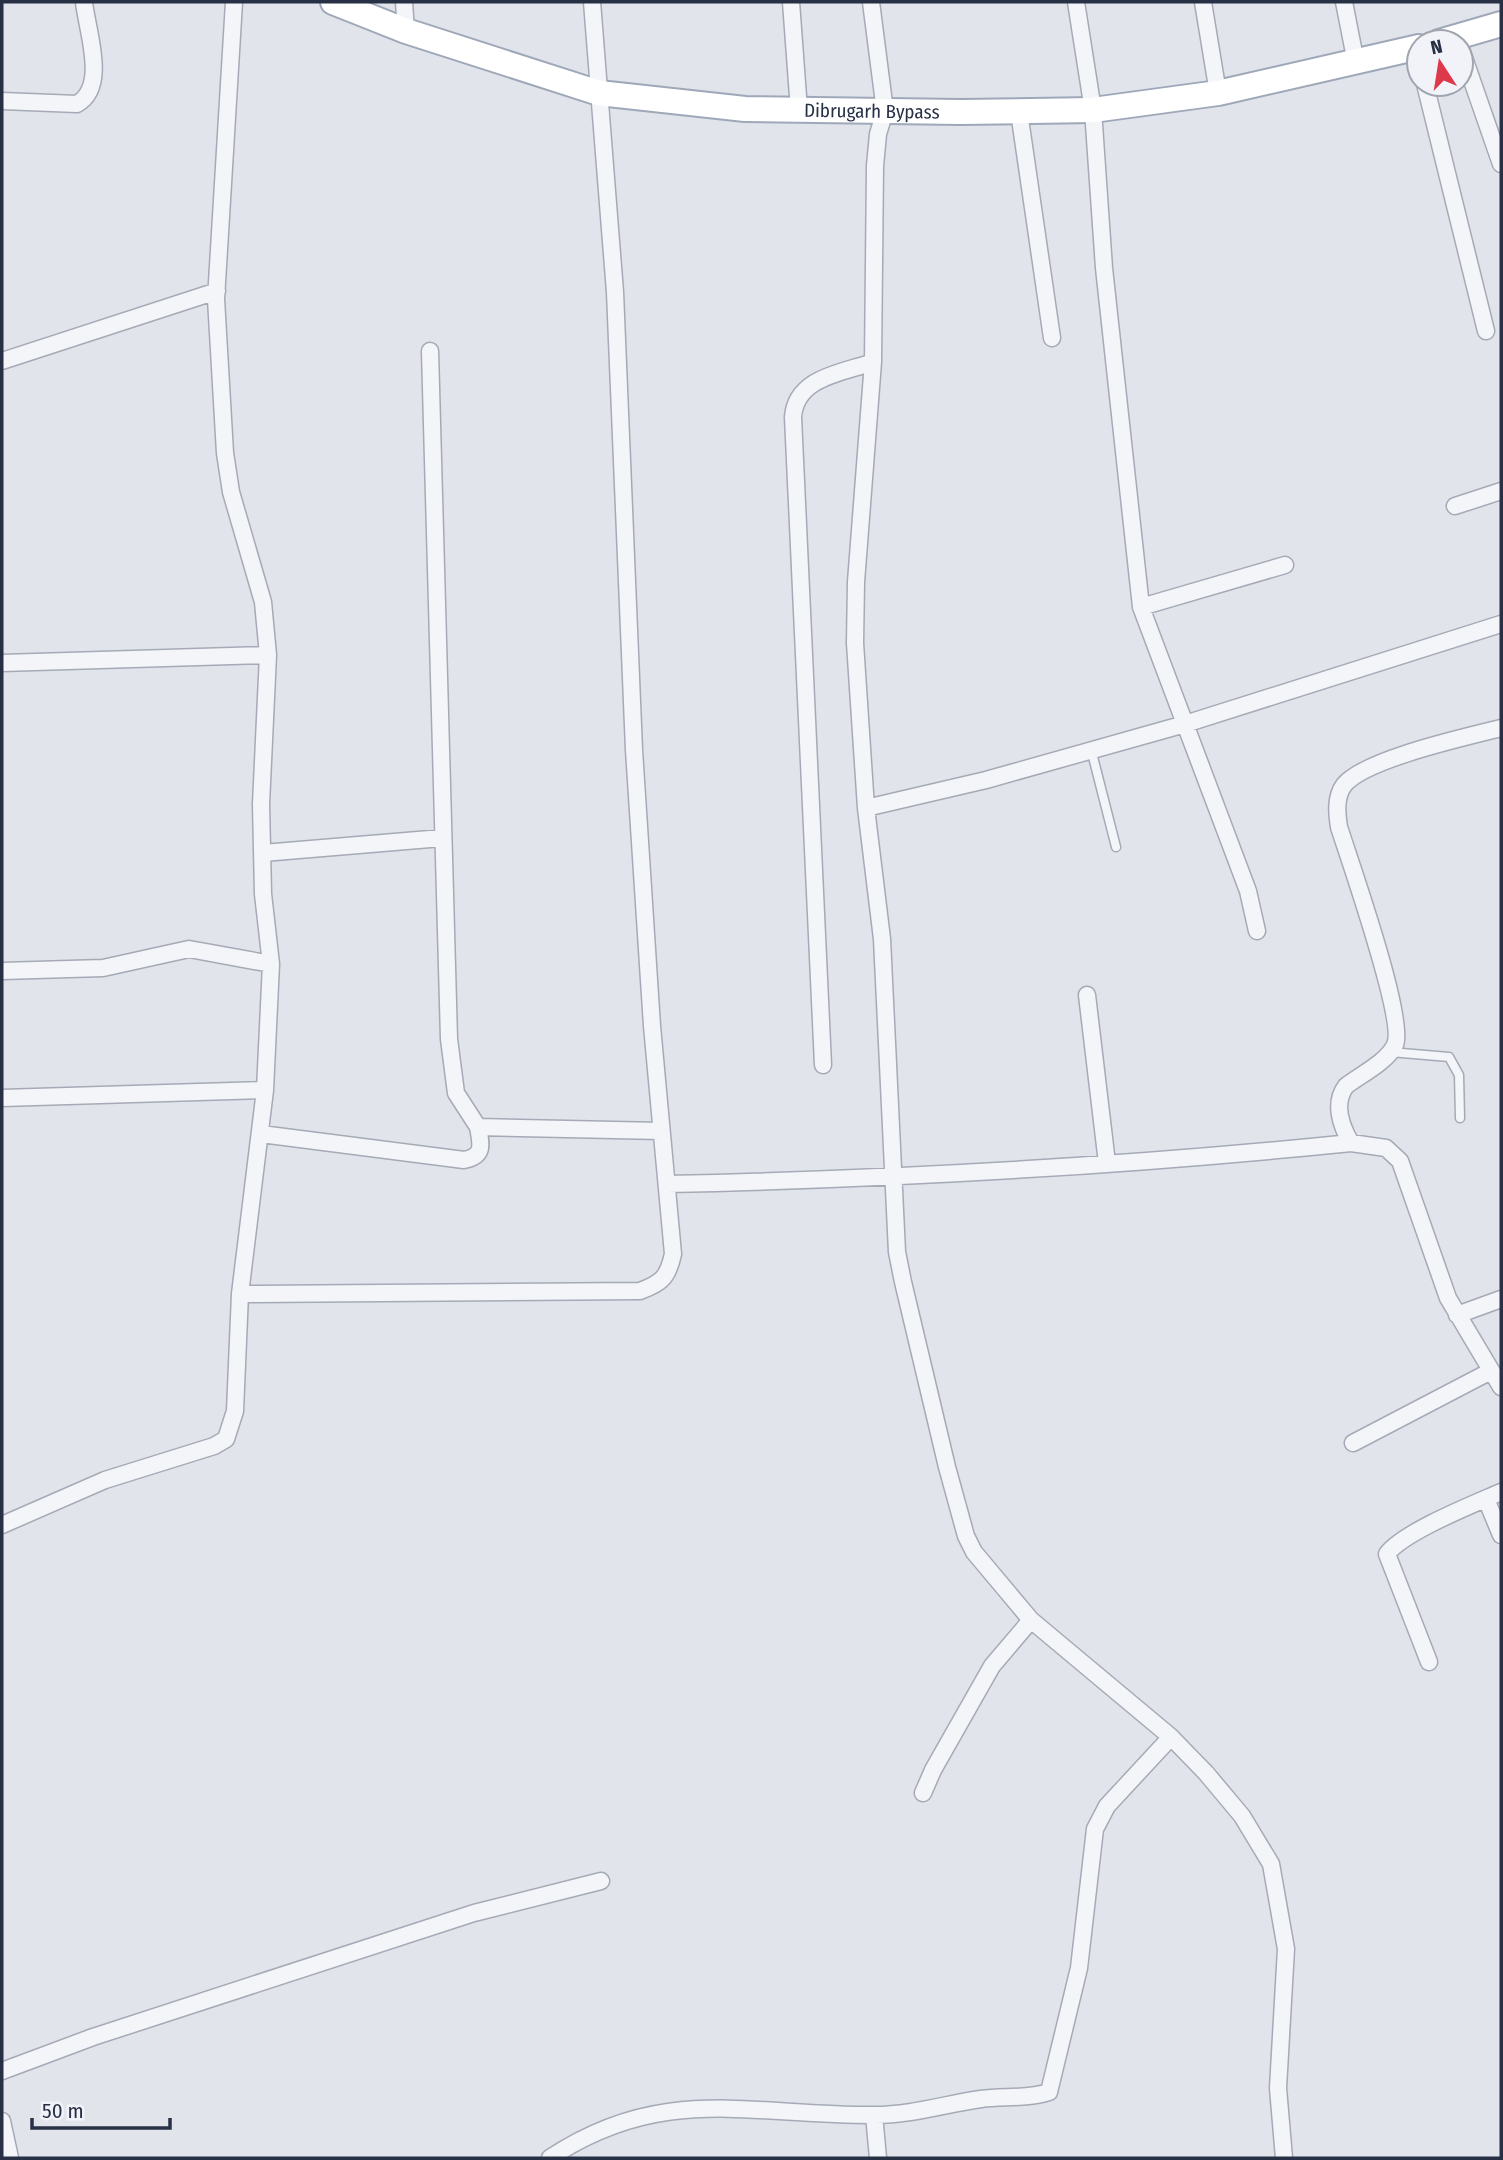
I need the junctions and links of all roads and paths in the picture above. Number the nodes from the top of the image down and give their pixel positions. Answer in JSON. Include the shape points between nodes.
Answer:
{"nodes":[{"id":1,"x":84,"y":2,"type":"edge"},
{"id":2,"x":234,"y":2,"type":"edge"},
{"id":3,"x":333,"y":2,"type":"edge"},
{"id":4,"x":404,"y":2,"type":"edge"},
{"id":5,"x":592,"y":2,"type":"edge"},
{"id":6,"x":791,"y":2,"type":"edge"},
{"id":7,"x":871,"y":2,"type":"edge"},
{"id":8,"x":1076,"y":2,"type":"edge"},
{"id":9,"x":1203,"y":2,"type":"edge"},
{"id":10,"x":1344,"y":2,"type":"edge"},
{"id":11,"x":1501,"y":24,"type":"edge"},
{"id":12,"x":406,"y":31,"type":"junction"},
{"id":13,"x":1475,"y":34,"type":"edge"},
{"id":14,"x":1405,"y":54,"type":"edge"},
{"id":15,"x":1356,"y":63,"type":"junction"},
{"id":16,"x":599,"y":93,"type":"junction"},
{"id":17,"x":1218,"y":93,"type":"junction"},
{"id":18,"x":1428,"y":98,"type":"edge"},
{"id":19,"x":1466,"y":98,"type":"edge"},
{"id":20,"x":2,"y":101,"type":"edge"},
{"id":21,"x":799,"y":110,"type":"junction"},
{"id":22,"x":1093,"y":110,"type":"junction"},
{"id":23,"x":885,"y":111,"type":"junction"},
{"id":24,"x":1019,"y":112,"type":"junction"},
{"id":25,"x":1501,"y":164,"type":"edge"},
{"id":26,"x":217,"y":291,"type":"junction"},
{"id":27,"x":1486,"y":331,"type":"dead end"},
{"id":28,"x":1052,"y":338,"type":"dead end"},
{"id":29,"x":430,"y":351,"type":"dead end"},
{"id":30,"x":2,"y":361,"type":"edge"},
{"id":31,"x":873,"y":362,"type":"junction"},
{"id":32,"x":1501,"y":491,"type":"edge"},
{"id":33,"x":1455,"y":506,"type":"dead end"},
{"id":34,"x":1285,"y":565,"type":"dead end"},
{"id":35,"x":1141,"y":607,"type":"junction"},
{"id":36,"x":1501,"y":624,"type":"edge"},
{"id":37,"x":268,"y":655,"type":"junction"},
{"id":38,"x":2,"y":663,"type":"edge"},
{"id":39,"x":1185,"y":724,"type":"junction"},
{"id":40,"x":1501,"y":727,"type":"edge"},
{"id":41,"x":1091,"y":749,"type":"junction"},
{"id":42,"x":866,"y":808,"type":"junction"},
{"id":43,"x":442,"y":838,"type":"junction"},
{"id":44,"x":1116,"y":847,"type":"dead end"},
{"id":45,"x":263,"y":853,"type":"junction"},
{"id":46,"x":1257,"y":931,"type":"dead end"},
{"id":47,"x":271,"y":964,"type":"junction"},
{"id":48,"x":2,"y":971,"type":"edge"},
{"id":49,"x":1087,"y":995,"type":"dead end"},
{"id":50,"x":1390,"y":1052,"type":"junction"},
{"id":51,"x":824,"y":1065,"type":"dead end"},
{"id":52,"x":265,"y":1090,"type":"junction"},
{"id":53,"x":2,"y":1098,"type":"edge"},
{"id":54,"x":1460,"y":1118,"type":"dead end"},
{"id":55,"x":478,"y":1127,"type":"junction"},
{"id":56,"x":661,"y":1131,"type":"junction"},
{"id":57,"x":261,"y":1134,"type":"junction"},
{"id":58,"x":1352,"y":1143,"type":"junction"},
{"id":59,"x":1107,"y":1163,"type":"junction"},
{"id":60,"x":894,"y":1179,"type":"junction"},
{"id":61,"x":667,"y":1184,"type":"junction"},
{"id":62,"x":240,"y":1294,"type":"junction"},
{"id":63,"x":1501,"y":1298,"type":"edge"},
{"id":64,"x":1457,"y":1315,"type":"junction"},
{"id":65,"x":1489,"y":1372,"type":"junction"},
{"id":66,"x":1501,"y":1387,"type":"edge"},
{"id":67,"x":1353,"y":1443,"type":"dead end"},
{"id":68,"x":1501,"y":1492,"type":"edge"},
{"id":69,"x":1486,"y":1499,"type":"junction"},
{"id":70,"x":2,"y":1525,"type":"edge"},
{"id":71,"x":1501,"y":1535,"type":"edge"},
{"id":72,"x":1031,"y":1619,"type":"junction"},
{"id":73,"x":1429,"y":1662,"type":"dead end"},
{"id":74,"x":1171,"y":1737,"type":"junction"},
{"id":75,"x":923,"y":1793,"type":"dead end"},
{"id":76,"x":601,"y":1881,"type":"dead end"},
{"id":77,"x":2,"y":2071,"type":"edge"},
{"id":78,"x":874,"y":2115,"type":"junction"},
{"id":79,"x":2,"y":2121,"type":"edge"},
{"id":80,"x":10,"y":2158,"type":"edge"},
{"id":81,"x":550,"y":2158,"type":"edge"},
{"id":82,"x":877,"y":2158,"type":"edge"},
{"id":83,"x":1284,"y":2158,"type":"edge"}],
"edges":[{"from":1,"to":20,"type":"street","via":[[94,75],[87,98],[77,104]]},
{"from":2,"to":26,"type":"street"},
{"from":3,"to":12,"type":"main road","name":"Dibrugarh Bypass"},
{"from":4,"to":12,"type":"street"},
{"from":5,"to":16,"type":"street"},
{"from":6,"to":21,"type":"street"},
{"from":7,"to":23,"type":"street"},
{"from":8,"to":22,"type":"street"},
{"from":9,"to":17,"type":"street"},
{"from":10,"to":15,"type":"street"},
{"from":11,"to":13,"type":"main road","name":"Dibrugarh Bypass"},
{"from":12,"to":16,"type":"main road","name":"Dibrugarh Bypass"},
{"from":14,"to":15,"type":"main road","name":"Dibrugarh Bypass"},
{"from":15,"to":17,"type":"main road","name":"Dibrugarh Bypass"},
{"from":16,"to":21,"type":"main road","name":"Dibrugarh Bypass","via":[[707,107]]},
{"from":16,"to":56,"type":"street","via":[[615,292],[634,750]]},
{"from":17,"to":22,"type":"main road","name":"Dibrugarh Bypass"},
{"from":18,"to":27,"type":"street"},
{"from":19,"to":25,"type":"street"},
{"from":21,"to":23,"type":"main road","name":"Dibrugarh Bypass"},
{"from":22,"to":24,"type":"main road","name":"Dibrugarh Bypass"},
{"from":22,"to":35,"type":"street","via":[[1104,268]]},
{"from":23,"to":24,"type":"main road","name":"Dibrugarh Bypass"},
{"from":23,"to":31,"type":"street","via":[[875,166]]},
{"from":24,"to":28,"type":"street"},
{"from":26,"to":30,"type":"street"},
{"from":26,"to":37,"type":"street","via":[[225,453],[231,492],[263,603]]},
{"from":29,"to":43,"type":"street"},
{"from":31,"to":42,"type":"street","via":[[854,610]]},
{"from":31,"to":51,"type":"street","via":[[813,382],[794,404],[793,417]]},
{"from":32,"to":33,"type":"street"},
{"from":34,"to":35,"type":"street"},
{"from":35,"to":39,"type":"street"},
{"from":36,"to":39,"type":"street"},
{"from":37,"to":38,"type":"street"},
{"from":37,"to":45,"type":"street"},
{"from":39,"to":41,"type":"street"},
{"from":39,"to":46,"type":"street","via":[[1248,891]]},
{"from":40,"to":50,"type":"street","via":[[1365,770],[1344,786],[1338,798],[1339,827],[1392,1001],[1397,1037]]},
{"from":41,"to":42,"type":"street"},
{"from":41,"to":44,"type":"lane"},
{"from":42,"to":60,"type":"street","via":[[883,939]]},
{"from":43,"to":45,"type":"street"},
{"from":43,"to":55,"type":"street","via":[[453,1081]]},
{"from":45,"to":47,"type":"street"},
{"from":47,"to":48,"type":"street","via":[[189,949],[103,968]]},
{"from":47,"to":52,"type":"street"},
{"from":49,"to":59,"type":"street"},
{"from":50,"to":54,"type":"lane","via":[[1449,1057],[1459,1075]]},
{"from":50,"to":58,"type":"street","via":[[1341,1093],[1339,1114]]},
{"from":52,"to":53,"type":"street"},
{"from":52,"to":57,"type":"street"},
{"from":55,"to":56,"type":"street"},
{"from":55,"to":57,"type":"street","via":[[480,1152],[464,1160]]},
{"from":56,"to":61,"type":"street"},
{"from":57,"to":62,"type":"street"},
{"from":58,"to":59,"type":"street"},
{"from":58,"to":64,"type":"street","via":[[1386,1148],[1400,1161]]},
{"from":59,"to":60,"type":"street"},
{"from":60,"to":61,"type":"street"},
{"from":60,"to":72,"type":"street","via":[[903,1282],[966,1536],[983,1564]]},
{"from":61,"to":62,"type":"street","via":[[673,1254],[669,1274],[659,1284],[640,1291]]},
{"from":62,"to":70,"type":"street","via":[[235,1411],[226,1439],[84,1488]]},
{"from":63,"to":64,"type":"street"},
{"from":64,"to":65,"type":"street"},
{"from":65,"to":66,"type":"street"},
{"from":65,"to":67,"type":"street"},
{"from":68,"to":69,"type":"street"},
{"from":69,"to":71,"type":"street"},
{"from":69,"to":73,"type":"street","via":[[1418,1532],[1387,1554]]},
{"from":72,"to":74,"type":"street"},
{"from":72,"to":75,"type":"street","via":[[992,1666]]},
{"from":74,"to":78,"type":"street","via":[[1107,1806],[1095,1829],[1079,1968],[1049,2092]]},
{"from":74,"to":83,"type":"street","via":[[1242,1816],[1271,1864],[1286,1949],[1278,2088]]},
{"from":76,"to":77,"type":"street","via":[[474,1913]]},
{"from":78,"to":81,"type":"street","via":[[698,2108],[653,2112],[615,2123]]},
{"from":78,"to":82,"type":"street"},
{"from":79,"to":80,"type":"street"}]}
